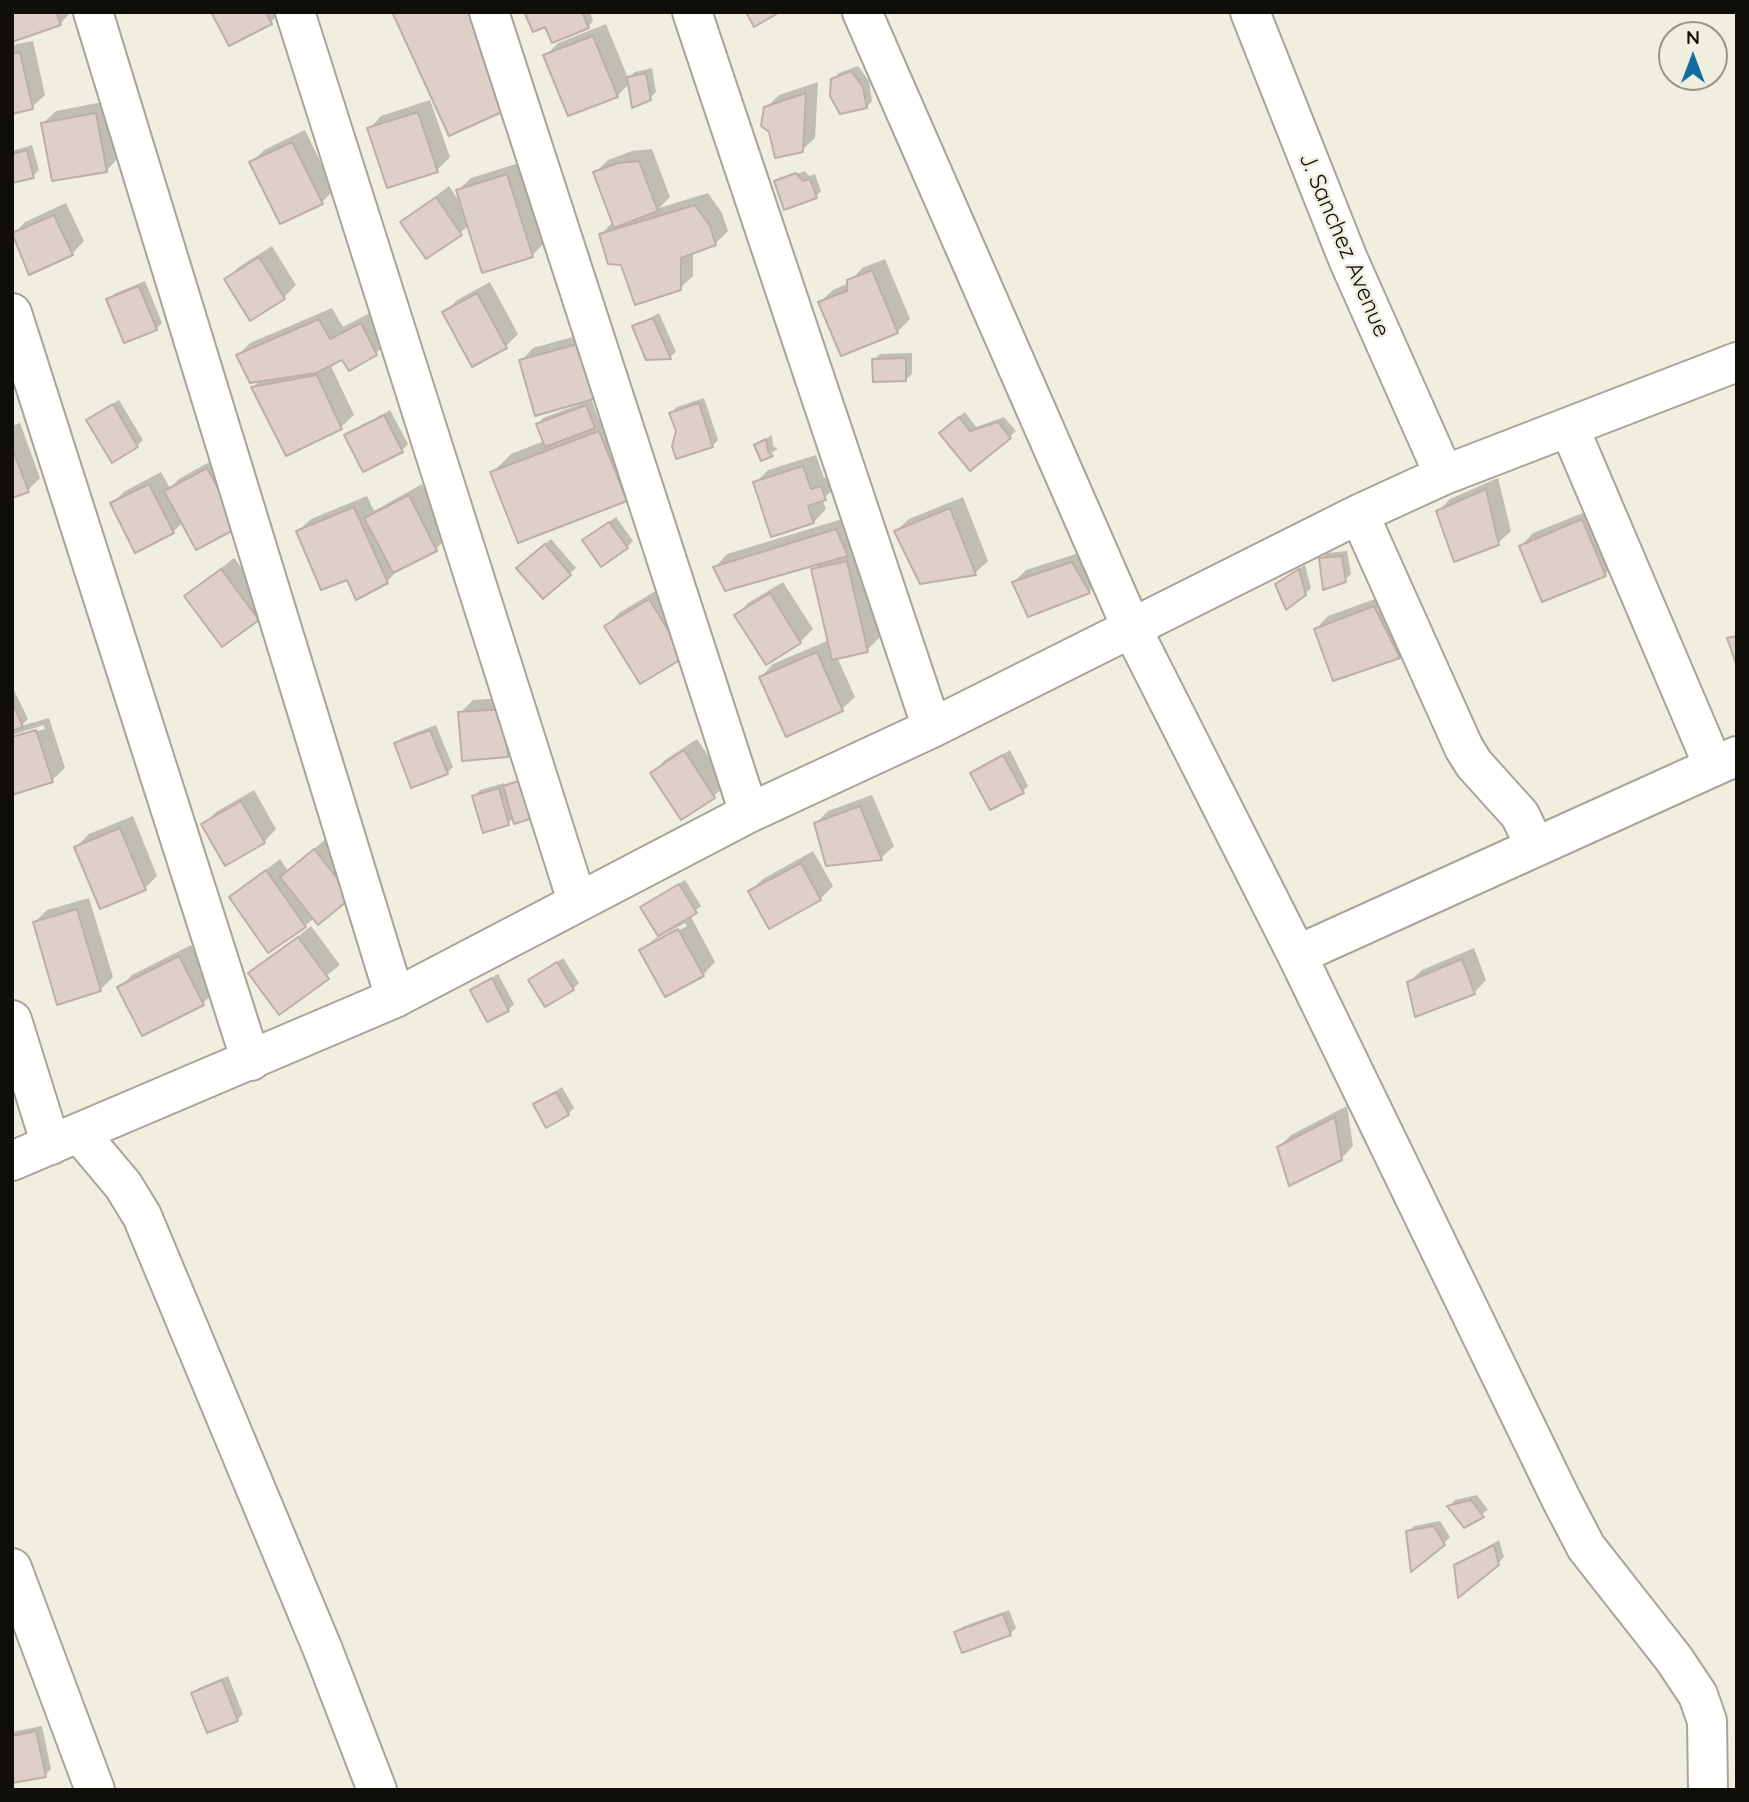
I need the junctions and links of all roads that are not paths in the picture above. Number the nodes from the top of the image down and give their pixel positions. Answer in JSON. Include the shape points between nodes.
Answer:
{"nodes":[{"id":1,"x":93,"y":12,"type":"edge"},
{"id":2,"x":295,"y":12,"type":"edge"},
{"id":3,"x":489,"y":12,"type":"edge"},
{"id":4,"x":692,"y":12,"type":"edge"},
{"id":5,"x":862,"y":12,"type":"edge"},
{"id":6,"x":1250,"y":12,"type":"edge"},
{"id":7,"x":12,"y":313,"type":"edge"},
{"id":8,"x":1737,"y":362,"type":"edge"},
{"id":9,"x":1569,"y":427,"type":"junction"},
{"id":10,"x":1444,"y":475,"type":"junction"},
{"id":11,"x":1359,"y":514,"type":"junction"},
{"id":12,"x":1132,"y":629,"type":"junction"},
{"id":13,"x":932,"y":728,"type":"junction"},
{"id":14,"x":1725,"y":760,"type":"edge"},
{"id":15,"x":749,"y":813,"type":"junction"},
{"id":16,"x":1535,"y":846,"type":"junction"},
{"id":17,"x":577,"y":901,"type":"junction"},
{"id":18,"x":1297,"y":955,"type":"junction"},
{"id":19,"x":395,"y":998,"type":"junction"},
{"id":20,"x":12,"y":1020,"type":"edge"},
{"id":21,"x":251,"y":1061,"type":"junction"},
{"id":22,"x":66,"y":1140,"type":"junction"},
{"id":23,"x":12,"y":1161,"type":"edge"},
{"id":24,"x":12,"y":1568,"type":"edge"},
{"id":25,"x":95,"y":1790,"type":"edge"},
{"id":26,"x":377,"y":1790,"type":"edge"},
{"id":27,"x":1707,"y":1790,"type":"edge"}],
"edges":[{"from":1,"to":19,"type":"street"},
{"from":2,"to":17,"type":"street"},
{"from":3,"to":15,"type":"street"},
{"from":4,"to":13,"type":"street"},
{"from":5,"to":12,"type":"street"},
{"from":6,"to":10,"type":"street","name":"J. Sanchez Avenue","via":[[1348,259]]},
{"from":7,"to":21,"type":"street"},
{"from":8,"to":9,"type":"street"},
{"from":9,"to":10,"type":"street"},
{"from":9,"to":14,"type":"street"},
{"from":10,"to":11,"type":"street"},
{"from":11,"to":12,"type":"street"},
{"from":11,"to":16,"type":"street","via":[[1464,748],[1520,815]]},
{"from":12,"to":13,"type":"street"},
{"from":12,"to":18,"type":"street"},
{"from":13,"to":15,"type":"street"},
{"from":14,"to":16,"type":"street"},
{"from":15,"to":17,"type":"street"},
{"from":16,"to":18,"type":"street"},
{"from":17,"to":19,"type":"street"},
{"from":18,"to":27,"type":"street","via":[[1586,1547],[1698,1695],[1707,1721]]},
{"from":19,"to":21,"type":"street"},
{"from":20,"to":22,"type":"street"},
{"from":21,"to":22,"type":"street"},
{"from":22,"to":23,"type":"street"},
{"from":22,"to":26,"type":"street","via":[[123,1185],[142,1216]]},
{"from":24,"to":25,"type":"street"}]}
